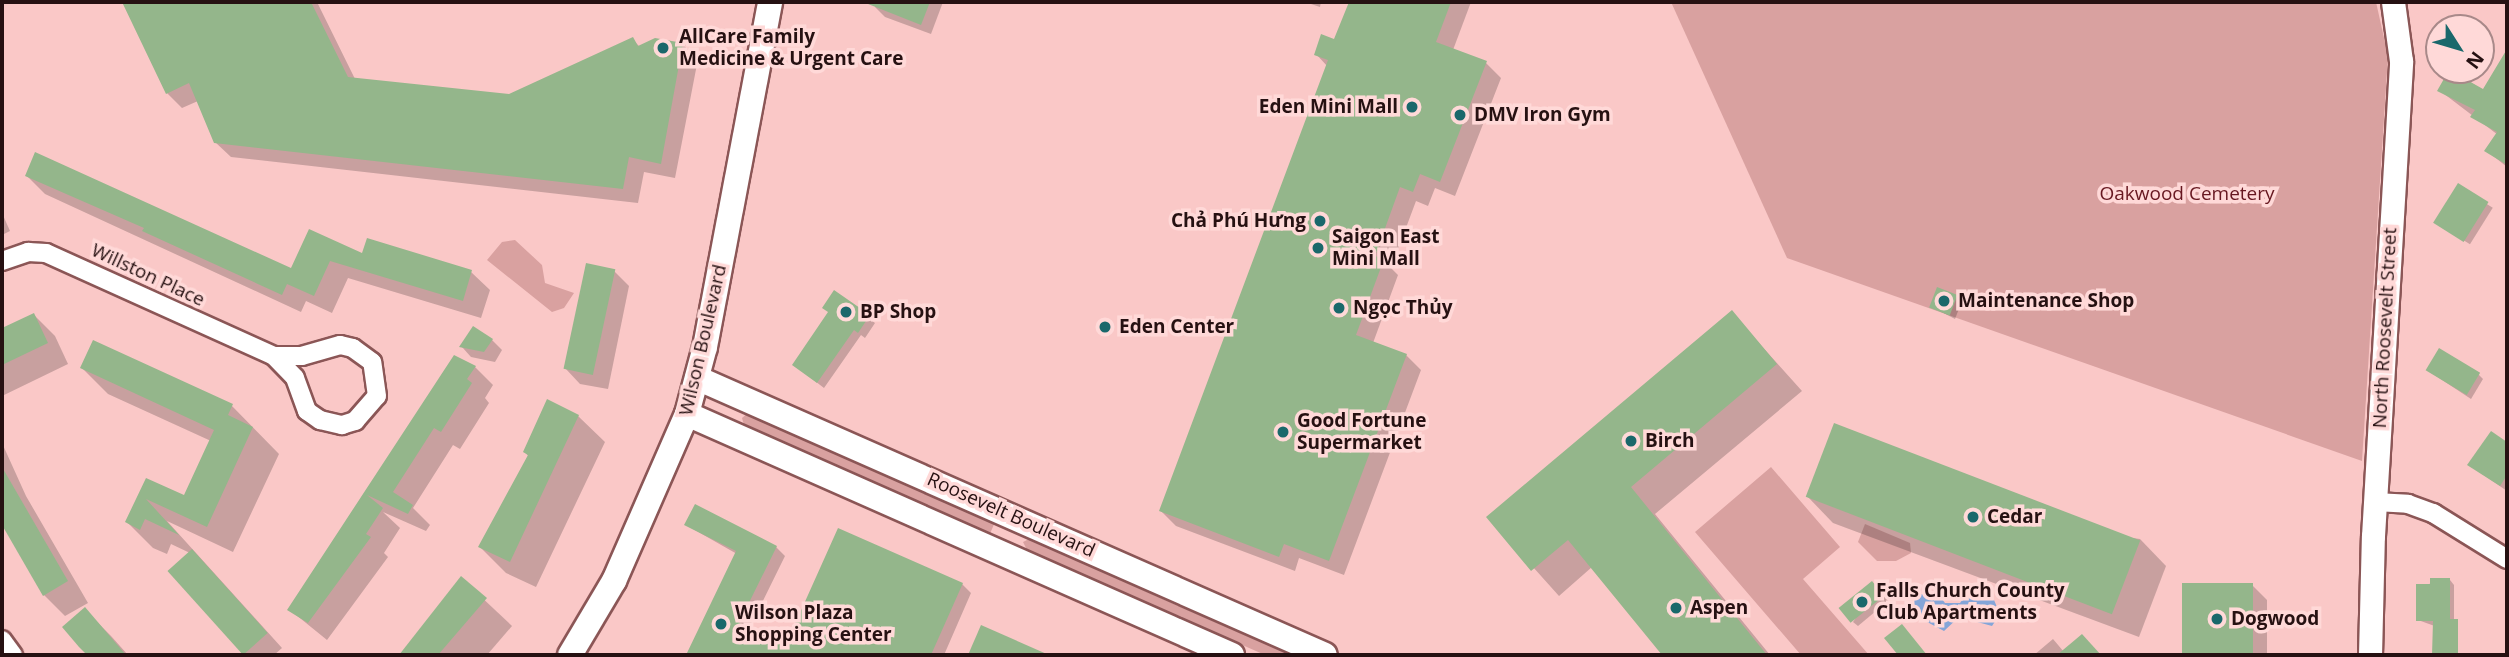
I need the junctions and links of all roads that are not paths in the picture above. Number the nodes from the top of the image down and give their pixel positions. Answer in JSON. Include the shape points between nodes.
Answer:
{"nodes":[{"id":1,"x":770,"y":2,"type":"edge"},
{"id":2,"x":2393,"y":2,"type":"edge"},
{"id":3,"x":2,"y":261,"type":"edge"},
{"id":4,"x":274,"y":356,"type":"junction"},
{"id":5,"x":697,"y":378,"type":"junction"},
{"id":6,"x":687,"y":414,"type":"junction"},
{"id":7,"x":2375,"y":502,"type":"junction"},
{"id":8,"x":2507,"y":559,"type":"edge"},
{"id":9,"x":2,"y":640,"type":"edge"},
{"id":10,"x":13,"y":655,"type":"edge"},
{"id":11,"x":570,"y":655,"type":"edge"},
{"id":12,"x":1232,"y":655,"type":"edge"},
{"id":13,"x":1325,"y":655,"type":"edge"},
{"id":14,"x":2370,"y":655,"type":"edge"}],
"edges":[{"from":1,"to":5,"type":"main road","name":"Wilson Boulevard"},
{"from":2,"to":7,"type":"street","name":"North Roosevelt Street","via":[[2401,61]]},
{"from":3,"to":4,"type":"street","name":"Willston Place","via":[[28,252],[46,253]]},
{"from":4,"to":4,"type":"street","name":"Willston Place","via":[[302,356],[328,346],[353,348],[372,362],[377,396],[355,421],[342,425],[320,420],[307,411],[295,378]]},
{"from":5,"to":6,"type":"main road","name":"Wilson Boulevard"},
{"from":5,"to":13,"type":"main road","name":"Roosevelt Boulevard"},
{"from":6,"to":11,"type":"main road","name":"Wilson Boulevard","via":[[614,581]]},
{"from":6,"to":12,"type":"main road","name":"Roosevelt Boulevard"},
{"from":7,"to":8,"type":"street","via":[[2408,504],[2433,513]]},
{"from":7,"to":14,"type":"street","name":"North Roosevelt Street"},
{"from":9,"to":10,"type":"street"}]}
